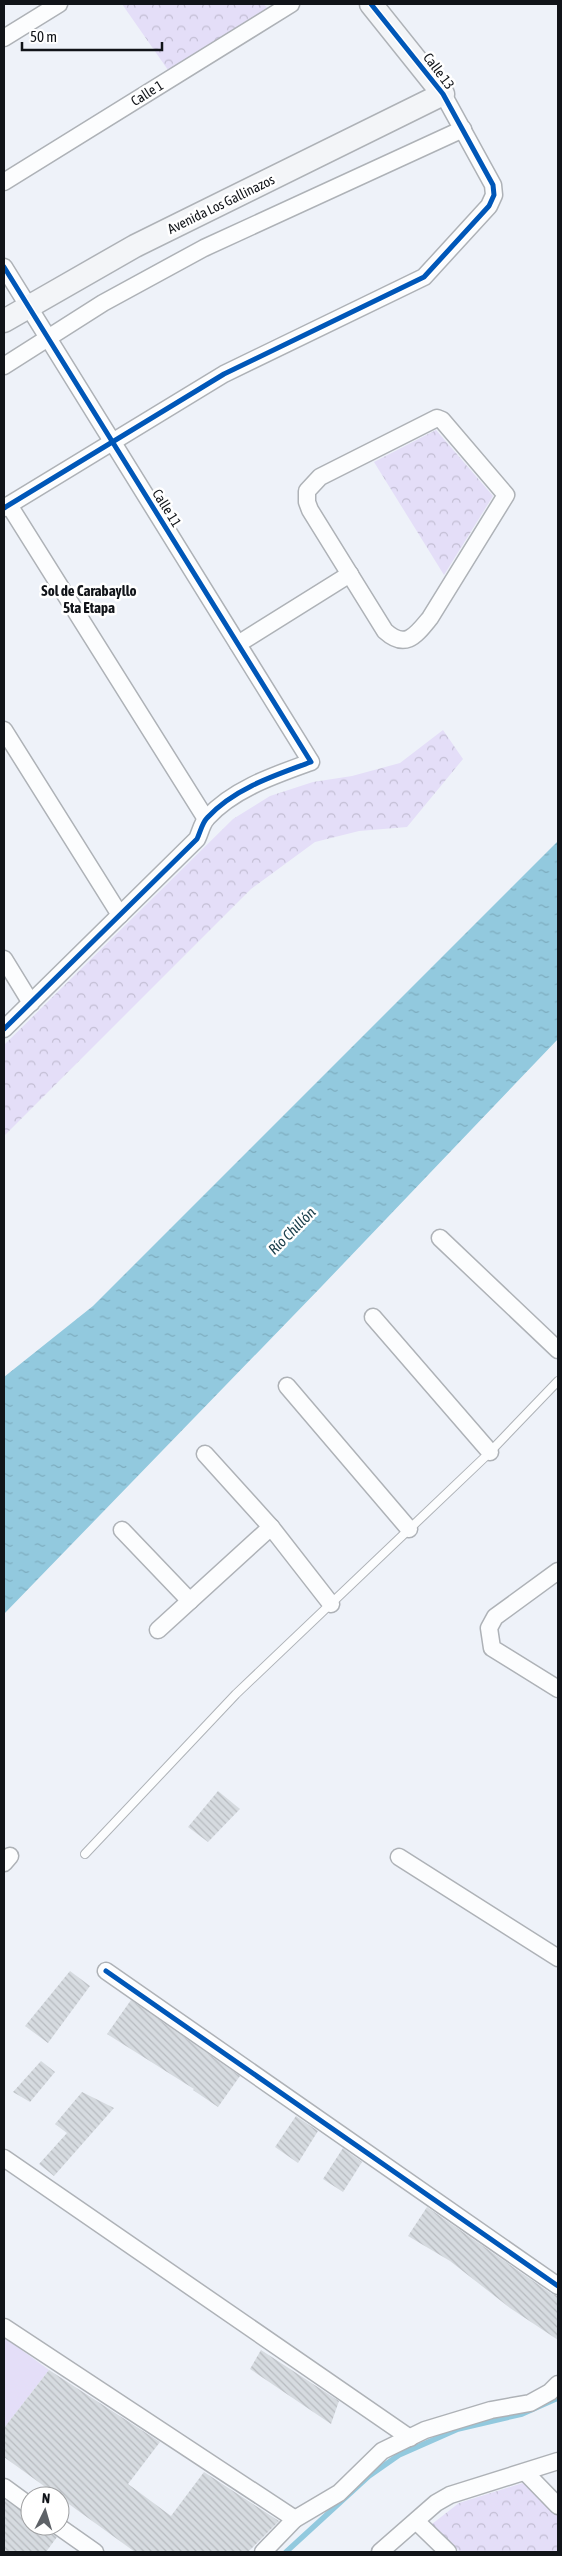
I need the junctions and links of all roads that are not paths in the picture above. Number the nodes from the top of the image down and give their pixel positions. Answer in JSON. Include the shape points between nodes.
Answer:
{"nodes":[{"id":1,"x":60,"y":4,"type":"edge"},
{"id":2,"x":291,"y":4,"type":"edge"},
{"id":3,"x":371,"y":4,"type":"edge"},
{"id":4,"x":4,"y":38,"type":"edge"},
{"id":5,"x":443,"y":94,"type":"junction"},
{"id":6,"x":463,"y":129,"type":"junction"},
{"id":7,"x":4,"y":180,"type":"edge"},
{"id":8,"x":4,"y":267,"type":"edge"},
{"id":9,"x":28,"y":306,"type":"junction"},
{"id":10,"x":4,"y":321,"type":"edge"},
{"id":11,"x":48,"y":337,"type":"junction"},
{"id":12,"x":4,"y":366,"type":"edge"},
{"id":13,"x":112,"y":442,"type":"junction"},
{"id":14,"x":6,"y":507,"type":"edge"},
{"id":15,"x":350,"y":574,"type":"junction"},
{"id":16,"x":238,"y":644,"type":"junction"},
{"id":17,"x":4,"y":730,"type":"edge"},
{"id":18,"x":206,"y":819,"type":"junction"},
{"id":19,"x":120,"y":915,"type":"junction"},
{"id":20,"x":4,"y":959,"type":"edge"},
{"id":21,"x":31,"y":1003,"type":"junction"},
{"id":22,"x":4,"y":1029,"type":"edge"},
{"id":23,"x":440,"y":1238,"type":"dead end"},
{"id":24,"x":373,"y":1318,"type":"dead end"},
{"id":25,"x":558,"y":1350,"type":"edge"},
{"id":26,"x":558,"y":1381,"type":"edge"},
{"id":27,"x":287,"y":1386,"type":"dead end"},
{"id":28,"x":490,"y":1452,"type":"junction"},
{"id":29,"x":205,"y":1454,"type":"dead end"},
{"id":30,"x":271,"y":1527,"type":"junction"},
{"id":31,"x":410,"y":1529,"type":"junction"},
{"id":32,"x":122,"y":1530,"type":"dead end"},
{"id":33,"x":558,"y":1571,"type":"edge"},
{"id":34,"x":190,"y":1601,"type":"junction"},
{"id":35,"x":331,"y":1604,"type":"junction"},
{"id":36,"x":158,"y":1630,"type":"dead end"},
{"id":37,"x":558,"y":1689,"type":"edge"},
{"id":38,"x":85,"y":1854,"type":"dead end"},
{"id":39,"x":399,"y":1857,"type":"dead end"},
{"id":40,"x":558,"y":1958,"type":"edge"},
{"id":41,"x":106,"y":1971,"type":"dead end"},
{"id":42,"x":4,"y":2158,"type":"edge"},
{"id":43,"x":558,"y":2286,"type":"edge"},
{"id":44,"x":4,"y":2327,"type":"edge"},
{"id":45,"x":558,"y":2384,"type":"edge"},
{"id":46,"x":410,"y":2438,"type":"junction"},
{"id":47,"x":558,"y":2461,"type":"edge"},
{"id":48,"x":524,"y":2472,"type":"junction"},
{"id":49,"x":4,"y":2487,"type":"edge"},
{"id":50,"x":20,"y":2499,"type":"edge"},
{"id":51,"x":557,"y":2503,"type":"edge"},
{"id":52,"x":295,"y":2519,"type":"junction"},
{"id":53,"x":416,"y":2520,"type":"junction"},
{"id":54,"x":70,"y":2534,"type":"edge"},
{"id":55,"x":95,"y":2552,"type":"edge"},
{"id":56,"x":263,"y":2552,"type":"edge"},
{"id":57,"x":380,"y":2552,"type":"edge"},
{"id":58,"x":448,"y":2552,"type":"edge"}],
"edges":[{"from":1,"to":4,"type":"street"},
{"from":2,"to":7,"type":"street","name":"Calle 1"},
{"from":3,"to":5,"type":"street","name":"Calle 13"},
{"from":5,"to":6,"type":"street","name":"Calle 13"},
{"from":5,"to":9,"type":"street","name":"Avenida Los Gallinazos","via":[[135,246]]},
{"from":6,"to":11,"type":"street","via":[[204,248]]},
{"from":6,"to":13,"type":"street","name":"Calle 13","via":[[493,185],[494,195],[489,206],[424,277],[224,374]]},
{"from":8,"to":9,"type":"street","name":"Calle 11"},
{"from":9,"to":10,"type":"street","name":"Avenida Los Gallinazos"},
{"from":9,"to":11,"type":"street","name":"Calle 11"},
{"from":11,"to":12,"type":"street"},
{"from":11,"to":13,"type":"street","name":"Calle 11"},
{"from":13,"to":14,"type":"street"},
{"from":13,"to":16,"type":"street","name":"Calle 11"},
{"from":14,"to":18,"type":"street"},
{"from":15,"to":15,"type":"street","via":[[384,630],[399,640],[416,636],[505,499],[504,491],[442,420],[433,419],[320,477],[307,492],[310,510]]},
{"from":15,"to":16,"type":"street"},
{"from":16,"to":18,"type":"street","name":"Calle 11","via":[[311,762],[269,777],[237,794]]},
{"from":17,"to":19,"type":"street"},
{"from":18,"to":19,"type":"street","via":[[197,839]]},
{"from":19,"to":21,"type":"street"},
{"from":20,"to":21,"type":"street"},
{"from":21,"to":22,"type":"street"},
{"from":23,"to":25,"type":"street"},
{"from":24,"to":28,"type":"street"},
{"from":26,"to":28,"type":"lane"},
{"from":27,"to":31,"type":"street"},
{"from":28,"to":31,"type":"lane"},
{"from":29,"to":30,"type":"street"},
{"from":30,"to":34,"type":"street"},
{"from":30,"to":35,"type":"street"},
{"from":31,"to":35,"type":"lane"},
{"from":32,"to":34,"type":"street"},
{"from":33,"to":37,"type":"street","via":[[495,1617],[489,1628],[492,1648]]},
{"from":34,"to":36,"type":"street"},
{"from":35,"to":38,"type":"lane","via":[[236,1694]]},
{"from":39,"to":40,"type":"street"},
{"from":41,"to":43,"type":"street"},
{"from":42,"to":46,"type":"street"},
{"from":44,"to":52,"type":"street"},
{"from":45,"to":46,"type":"street","via":[[530,2402],[491,2410],[425,2430]]},
{"from":46,"to":52,"type":"street","via":[[382,2451],[339,2494]]},
{"from":47,"to":48,"type":"street"},
{"from":48,"to":51,"type":"street"},
{"from":48,"to":53,"type":"street","via":[[450,2495]]},
{"from":49,"to":50,"type":"street"},
{"from":52,"to":56,"type":"street"},
{"from":53,"to":57,"type":"street"},
{"from":53,"to":58,"type":"street"},
{"from":54,"to":55,"type":"street"}]}
